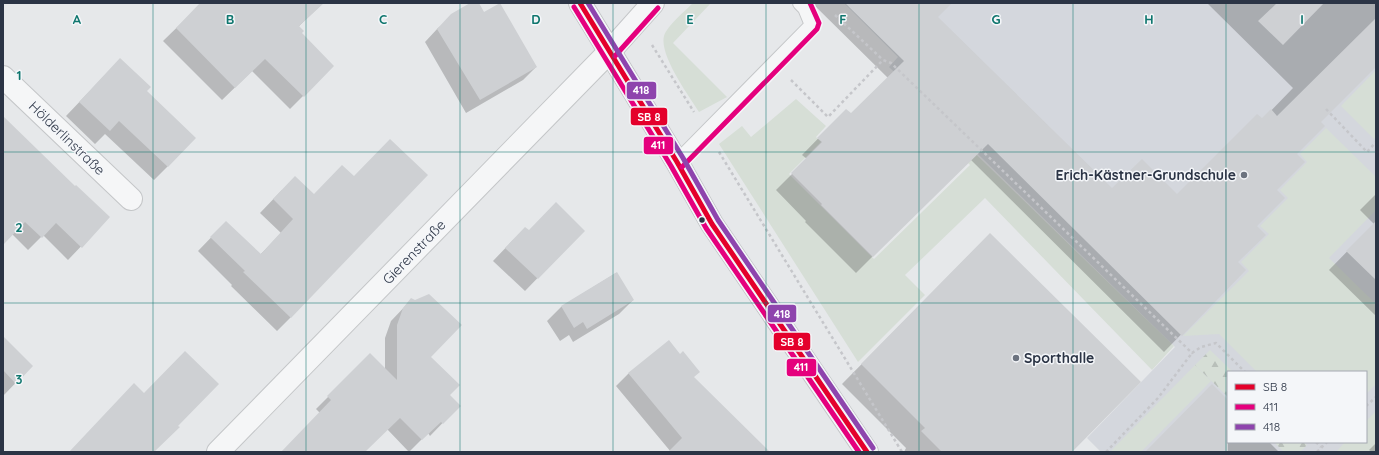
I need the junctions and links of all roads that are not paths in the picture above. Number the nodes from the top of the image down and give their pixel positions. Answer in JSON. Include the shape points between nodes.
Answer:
{"nodes":[{"id":1,"x":580,"y":3,"type":"edge"},
{"id":2,"x":653,"y":3,"type":"edge"},
{"id":3,"x":800,"y":3,"type":"edge"},
{"id":4,"x":610,"y":52,"type":"junction"},
{"id":5,"x":3,"y":77,"type":"edge"},
{"id":6,"x":677,"y":162,"type":"junction"},
{"id":7,"x":131,"y":200,"type":"dead end"},
{"id":8,"x":218,"y":452,"type":"edge"},
{"id":9,"x":867,"y":452,"type":"edge"}],
"edges":[{"from":1,"to":4,"type":"street"},
{"from":2,"to":4,"type":"street","name":"Gierenstraße"},
{"from":3,"to":6,"type":"lane","via":[[812,25]]},
{"from":4,"to":6,"type":"street"},
{"from":4,"to":8,"type":"street","name":"Gierenstraße"},
{"from":5,"to":7,"type":"street","name":"Hölderlinstraße"},
{"from":6,"to":9,"type":"street","via":[[712,224]]}]}
